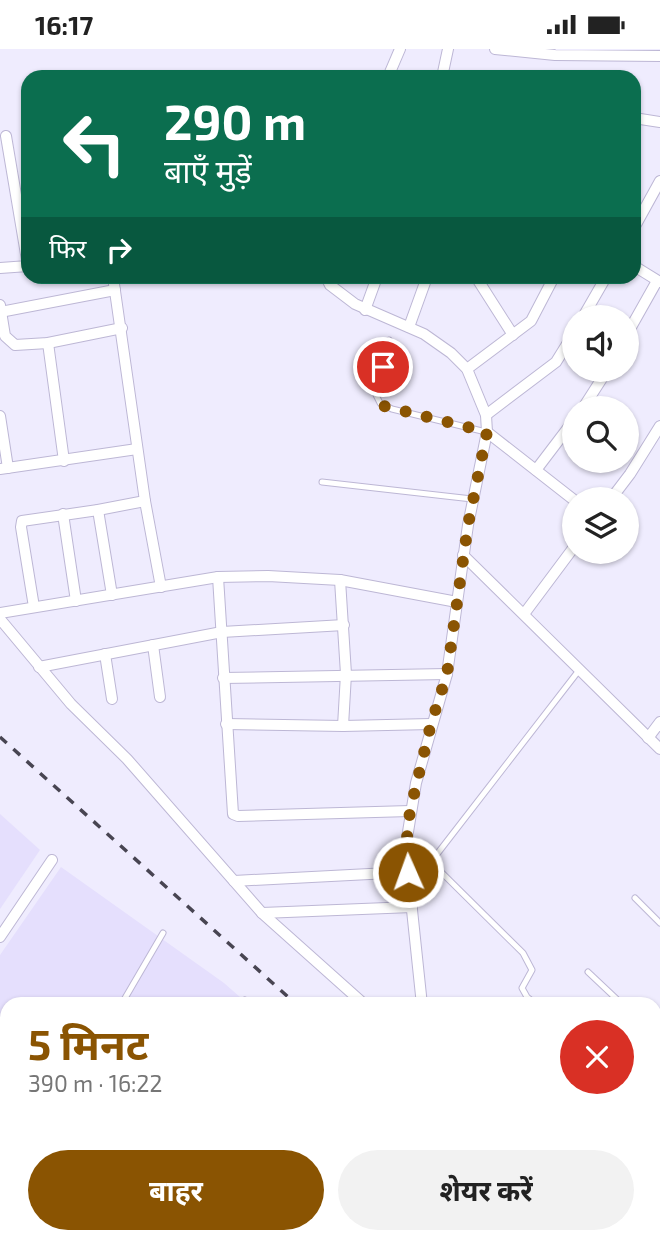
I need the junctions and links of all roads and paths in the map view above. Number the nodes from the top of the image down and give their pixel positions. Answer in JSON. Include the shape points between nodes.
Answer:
{"nodes":[{"id":1,"x":400,"y":49,"type":"edge"},
{"id":2,"x":447,"y":49,"type":"edge"},
{"id":3,"x":498,"y":49,"type":"edge"},
{"id":4,"x":555,"y":52,"type":"edge"},
{"id":5,"x":587,"y":52,"type":"edge"},
{"id":6,"x":660,"y":56,"type":"edge"},
{"id":7,"x":391,"y":70,"type":"edge"},
{"id":8,"x":443,"y":70,"type":"edge"},
{"id":9,"x":641,"y":121,"type":"edge"},
{"id":10,"x":660,"y":123,"type":"edge"},
{"id":11,"x":6,"y":136,"type":"dead end"},
{"id":12,"x":11,"y":165,"type":"junction"},
{"id":13,"x":0,"y":175,"type":"edge"},
{"id":14,"x":660,"y":181,"type":"edge"},
{"id":15,"x":641,"y":215,"type":"edge"},
{"id":16,"x":21,"y":224,"type":"edge"},
{"id":17,"x":21,"y":266,"type":"edge"},
{"id":18,"x":0,"y":268,"type":"edge"},
{"id":19,"x":641,"y":270,"type":"edge"},
{"id":20,"x":659,"y":281,"type":"edge"},
{"id":21,"x":114,"y":284,"type":"edge"},
{"id":22,"x":330,"y":284,"type":"edge"},
{"id":23,"x":374,"y":284,"type":"edge"},
{"id":24,"x":424,"y":284,"type":"edge"},
{"id":25,"x":480,"y":284,"type":"edge"},
{"id":26,"x":550,"y":284,"type":"edge"},
{"id":27,"x":602,"y":284,"type":"edge"},
{"id":28,"x":115,"y":290,"type":"junction"},
{"id":29,"x":0,"y":305,"type":"edge"},
{"id":30,"x":590,"y":305,"type":"edge"},
{"id":31,"x":365,"y":310,"type":"junction"},
{"id":32,"x":1,"y":312,"type":"edge"},
{"id":33,"x":639,"y":314,"type":"edge"},
{"id":34,"x":409,"y":327,"type":"junction"},
{"id":35,"x":121,"y":328,"type":"junction"},
{"id":36,"x":513,"y":335,"type":"junction"},
{"id":37,"x":389,"y":340,"type":"dead end"},
{"id":38,"x":48,"y":343,"type":"junction"},
{"id":39,"x":562,"y":352,"type":"edge"},
{"id":40,"x":467,"y":369,"type":"junction"},
{"id":41,"x":485,"y":415,"type":"junction"},
{"id":42,"x":0,"y":416,"type":"edge"},
{"id":43,"x":660,"y":426,"type":"edge"},
{"id":44,"x":487,"y":432,"type":"junction"},
{"id":45,"x":562,"y":436,"type":"edge"},
{"id":46,"x":137,"y":449,"type":"junction"},
{"id":47,"x":64,"y":461,"type":"junction"},
{"id":48,"x":4,"y":468,"type":"edge"},
{"id":49,"x":536,"y":470,"type":"junction"},
{"id":50,"x":322,"y":482,"type":"dead end"},
{"id":51,"x":620,"y":487,"type":"edge"},
{"id":52,"x":562,"y":491,"type":"edge"},
{"id":53,"x":473,"y":499,"type":"junction"},
{"id":54,"x":145,"y":501,"type":"junction"},
{"id":55,"x":98,"y":510,"type":"junction"},
{"id":56,"x":63,"y":514,"type":"junction"},
{"id":57,"x":463,"y":555,"type":"junction"},
{"id":58,"x":562,"y":563,"type":"edge"},
{"id":59,"x":218,"y":577,"type":"junction"},
{"id":60,"x":340,"y":580,"type":"junction"},
{"id":61,"x":161,"y":587,"type":"junction"},
{"id":62,"x":112,"y":595,"type":"junction"},
{"id":63,"x":75,"y":601,"type":"junction"},
{"id":64,"x":457,"y":602,"type":"junction"},
{"id":65,"x":34,"y":607,"type":"junction"},
{"id":66,"x":0,"y":613,"type":"edge"},
{"id":67,"x":524,"y":614,"type":"junction"},
{"id":68,"x":0,"y":619,"type":"edge"},
{"id":69,"x":344,"y":625,"type":"junction"},
{"id":70,"x":222,"y":632,"type":"junction"},
{"id":71,"x":153,"y":645,"type":"junction"},
{"id":72,"x":104,"y":654,"type":"junction"},
{"id":73,"x":40,"y":667,"type":"junction"},
{"id":74,"x":580,"y":669,"type":"junction"},
{"id":75,"x":346,"y":674,"type":"junction"},
{"id":76,"x":447,"y":674,"type":"junction"},
{"id":77,"x":223,"y":678,"type":"junction"},
{"id":78,"x":160,"y":697,"type":"dead end"},
{"id":79,"x":112,"y":699,"type":"dead end"},
{"id":80,"x":660,"y":722,"type":"edge"},
{"id":81,"x":226,"y":724,"type":"junction"},
{"id":82,"x":431,"y":724,"type":"junction"},
{"id":83,"x":343,"y":726,"type":"junction"},
{"id":84,"x":648,"y":738,"type":"junction"},
{"id":85,"x":660,"y":749,"type":"edge"},
{"id":86,"x":410,"y":811,"type":"junction"},
{"id":87,"x":52,"y":860,"type":"dead end"},
{"id":88,"x":408,"y":872,"type":"junction"},
{"id":89,"x":234,"y":881,"type":"junction"},
{"id":90,"x":635,"y":898,"type":"dead end"},
{"id":91,"x":412,"y":907,"type":"junction"},
{"id":92,"x":262,"y":913,"type":"junction"},
{"id":93,"x":660,"y":923,"type":"edge"},
{"id":94,"x":163,"y":933,"type":"dead end"},
{"id":95,"x":0,"y":937,"type":"edge"},
{"id":96,"x":588,"y":972,"type":"dead end"},
{"id":97,"x":126,"y":997,"type":"edge"},
{"id":98,"x":356,"y":997,"type":"edge"},
{"id":99,"x":421,"y":997,"type":"edge"},
{"id":100,"x":527,"y":997,"type":"edge"},
{"id":101,"x":615,"y":997,"type":"edge"}],
"edges":[{"from":1,"to":7,"type":"street"},
{"from":2,"to":8,"type":"street"},
{"from":3,"to":4,"type":"street"},
{"from":4,"to":5,"type":"street"},
{"from":5,"to":6,"type":"street"},
{"from":9,"to":10,"type":"street"},
{"from":11,"to":12,"type":"street"},
{"from":12,"to":13,"type":"street"},
{"from":12,"to":16,"type":"street"},
{"from":14,"to":15,"type":"street"},
{"from":17,"to":18,"type":"street"},
{"from":19,"to":20,"type":"street"},
{"from":20,"to":33,"type":"street"},
{"from":21,"to":28,"type":"street"},
{"from":22,"to":31,"type":"street"},
{"from":23,"to":31,"type":"street"},
{"from":24,"to":34,"type":"street"},
{"from":25,"to":36,"type":"street"},
{"from":26,"to":36,"type":"street","via":[[534,316]]},
{"from":27,"to":30,"type":"street"},
{"from":28,"to":32,"type":"street"},
{"from":28,"to":35,"type":"street"},
{"from":29,"to":32,"type":"street"},
{"from":31,"to":34,"type":"street"},
{"from":32,"to":38,"type":"street","via":[[10,343]]},
{"from":34,"to":40,"type":"street","via":[[436,341]]},
{"from":35,"to":38,"type":"street"},
{"from":35,"to":46,"type":"street"},
{"from":36,"to":40,"type":"street"},
{"from":37,"to":44,"type":"lane","via":[[376,395],[380,403]]},
{"from":38,"to":47,"type":"street"},
{"from":39,"to":41,"type":"street","via":[[556,362]]},
{"from":40,"to":41,"type":"street"},
{"from":41,"to":44,"type":"street"},
{"from":42,"to":48,"type":"street"},
{"from":43,"to":51,"type":"street"},
{"from":44,"to":49,"type":"street"},
{"from":44,"to":53,"type":"street"},
{"from":45,"to":49,"type":"street"},
{"from":46,"to":47,"type":"street"},
{"from":46,"to":54,"type":"street"},
{"from":47,"to":48,"type":"street"},
{"from":49,"to":52,"type":"street"},
{"from":50,"to":53,"type":"lane"},
{"from":53,"to":57,"type":"street"},
{"from":54,"to":55,"type":"street"},
{"from":54,"to":61,"type":"street"},
{"from":55,"to":56,"type":"street"},
{"from":55,"to":62,"type":"street"},
{"from":56,"to":63,"type":"street"},
{"from":56,"to":65,"type":"street","via":[[21,523]]},
{"from":57,"to":64,"type":"street"},
{"from":57,"to":67,"type":"street"},
{"from":58,"to":67,"type":"street"},
{"from":59,"to":60,"type":"street"},
{"from":59,"to":61,"type":"street"},
{"from":59,"to":70,"type":"street"},
{"from":60,"to":64,"type":"street"},
{"from":60,"to":69,"type":"street"},
{"from":61,"to":62,"type":"street"},
{"from":62,"to":63,"type":"street"},
{"from":63,"to":65,"type":"street"},
{"from":64,"to":76,"type":"street"},
{"from":65,"to":66,"type":"street"},
{"from":67,"to":74,"type":"street"},
{"from":68,"to":73,"type":"street"},
{"from":69,"to":70,"type":"street"},
{"from":69,"to":75,"type":"street"},
{"from":70,"to":71,"type":"street"},
{"from":70,"to":77,"type":"street"},
{"from":71,"to":72,"type":"street"},
{"from":71,"to":78,"type":"street"},
{"from":72,"to":73,"type":"street"},
{"from":72,"to":79,"type":"street"},
{"from":73,"to":89,"type":"street"},
{"from":74,"to":84,"type":"street"},
{"from":74,"to":100,"type":"lane","via":[[434,858],[435,866],[523,953],[532,970],[522,988]]},
{"from":75,"to":76,"type":"street"},
{"from":75,"to":77,"type":"street"},
{"from":75,"to":83,"type":"street"},
{"from":76,"to":82,"type":"street"},
{"from":77,"to":81,"type":"street"},
{"from":80,"to":84,"type":"street"},
{"from":81,"to":83,"type":"street"},
{"from":81,"to":86,"type":"street","via":[[235,815]]},
{"from":82,"to":83,"type":"street"},
{"from":82,"to":86,"type":"street"},
{"from":84,"to":85,"type":"street"},
{"from":86,"to":88,"type":"street"},
{"from":87,"to":95,"type":"street"},
{"from":88,"to":89,"type":"street"},
{"from":88,"to":91,"type":"street"},
{"from":89,"to":92,"type":"street"},
{"from":90,"to":93,"type":"lane"},
{"from":91,"to":92,"type":"street"},
{"from":91,"to":99,"type":"street"},
{"from":92,"to":98,"type":"street"},
{"from":94,"to":97,"type":"lane"},
{"from":96,"to":101,"type":"lane"}]}
